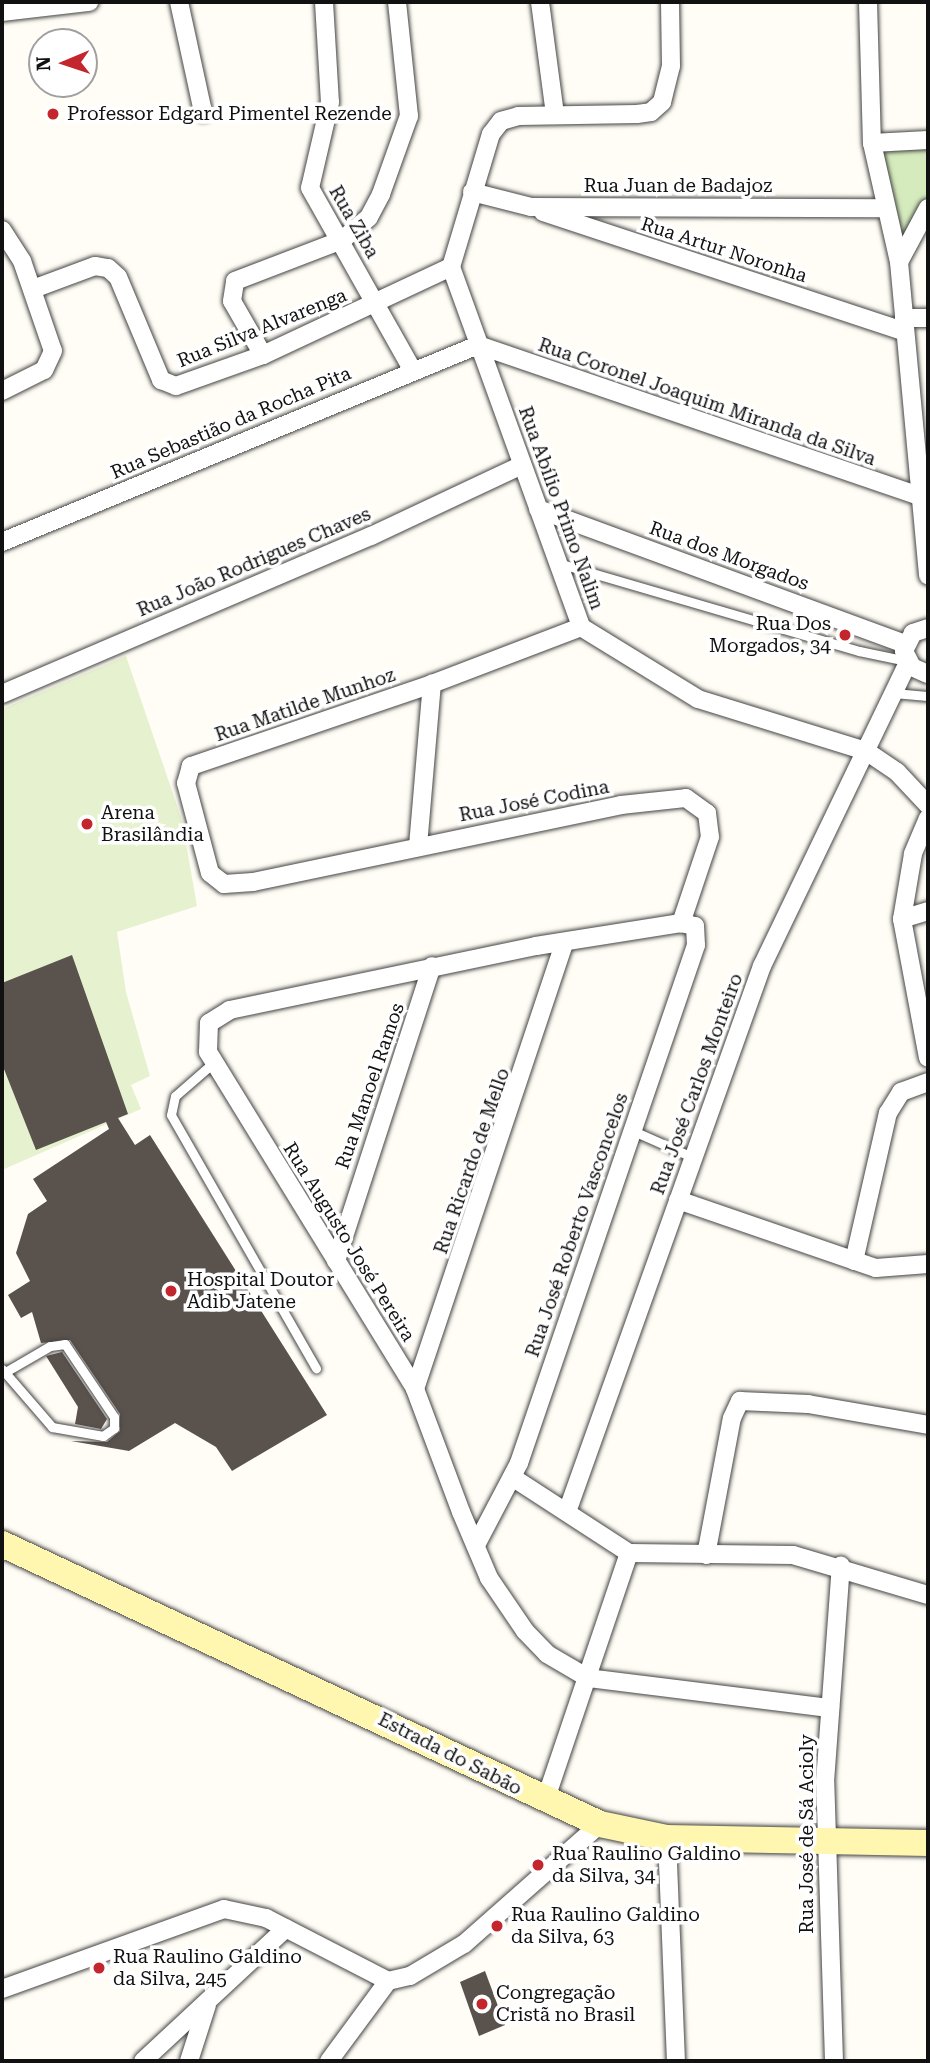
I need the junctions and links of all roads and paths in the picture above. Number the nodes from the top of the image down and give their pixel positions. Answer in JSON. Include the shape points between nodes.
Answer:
{"nodes":[{"id":1,"x":89,"y":2,"type":"edge"},
{"id":2,"x":179,"y":2,"type":"edge"},
{"id":3,"x":324,"y":2,"type":"edge"},
{"id":4,"x":397,"y":2,"type":"edge"},
{"id":5,"x":540,"y":2,"type":"edge"},
{"id":6,"x":670,"y":2,"type":"edge"},
{"id":7,"x":868,"y":2,"type":"edge"},
{"id":8,"x":39,"y":4,"type":"edge"},
{"id":9,"x":2,"y":12,"type":"edge"},
{"id":10,"x":203,"y":112,"type":"dead end"},
{"id":11,"x":555,"y":115,"type":"junction"},
{"id":12,"x":928,"y":140,"type":"edge"},
{"id":13,"x":872,"y":143,"type":"junction"},
{"id":14,"x":472,"y":192,"type":"junction"},
{"id":15,"x":531,"y":207,"type":"junction"},
{"id":16,"x":885,"y":208,"type":"junction"},
{"id":17,"x":928,"y":208,"type":"edge"},
{"id":18,"x":2,"y":230,"type":"edge"},
{"id":19,"x":342,"y":240,"type":"junction"},
{"id":20,"x":899,"y":262,"type":"junction"},
{"id":21,"x":451,"y":267,"type":"junction"},
{"id":22,"x":33,"y":289,"type":"junction"},
{"id":23,"x":376,"y":304,"type":"junction"},
{"id":24,"x":928,"y":318,"type":"edge"},
{"id":25,"x":904,"y":325,"type":"junction"},
{"id":26,"x":478,"y":345,"type":"junction"},
{"id":27,"x":262,"y":355,"type":"junction"},
{"id":28,"x":412,"y":369,"type":"junction"},
{"id":29,"x":2,"y":391,"type":"edge"},
{"id":30,"x":924,"y":459,"type":"edge"},
{"id":31,"x":522,"y":466,"type":"junction"},
{"id":32,"x":922,"y":497,"type":"junction"},
{"id":33,"x":538,"y":509,"type":"junction"},
{"id":34,"x":2,"y":542,"type":"edge"},
{"id":35,"x":556,"y":562,"type":"junction"},
{"id":36,"x":928,"y":576,"type":"edge"},
{"id":37,"x":928,"y":610,"type":"edge"},
{"id":38,"x":581,"y":627,"type":"junction"},
{"id":39,"x":923,"y":628,"type":"edge"},
{"id":40,"x":914,"y":663,"type":"edge"},
{"id":41,"x":432,"y":684,"type":"junction"},
{"id":42,"x":896,"y":689,"type":"junction"},
{"id":43,"x":2,"y":694,"type":"edge"},
{"id":44,"x":928,"y":696,"type":"edge"},
{"id":45,"x":866,"y":751,"type":"junction"},
{"id":46,"x":928,"y":806,"type":"edge"},
{"id":47,"x":928,"y":818,"type":"edge"},
{"id":48,"x":418,"y":846,"type":"junction"},
{"id":49,"x":253,"y":882,"type":"joint"},
{"id":50,"x":928,"y":911,"type":"edge"},
{"id":51,"x":902,"y":919,"type":"junction"},
{"id":52,"x":681,"y":923,"type":"junction"},
{"id":53,"x":564,"y":944,"type":"junction"},
{"id":54,"x":432,"y":966,"type":"junction"},
{"id":55,"x":928,"y":1058,"type":"edge"},
{"id":56,"x":214,"y":1063,"type":"junction"},
{"id":57,"x":928,"y":1082,"type":"edge"},
{"id":58,"x":631,"y":1130,"type":"junction"},
{"id":59,"x":692,"y":1157,"type":"junction"},
{"id":60,"x":678,"y":1200,"type":"junction"},
{"id":61,"x":336,"y":1261,"type":"junction"},
{"id":62,"x":854,"y":1261,"type":"junction"},
{"id":63,"x":928,"y":1264,"type":"edge"},
{"id":64,"x":316,"y":1368,"type":"dead end"},
{"id":65,"x":5,"y":1370,"type":"edge"},
{"id":66,"x":415,"y":1389,"type":"junction"},
{"id":67,"x":928,"y":1425,"type":"edge"},
{"id":68,"x":512,"y":1476,"type":"junction"},
{"id":69,"x":567,"y":1513,"type":"junction"},
{"id":70,"x":2,"y":1544,"type":"edge"},
{"id":71,"x":476,"y":1545,"type":"junction"},
{"id":72,"x":629,"y":1553,"type":"junction"},
{"id":73,"x":706,"y":1555,"type":"junction"},
{"id":74,"x":841,"y":1566,"type":"junction"},
{"id":75,"x":928,"y":1594,"type":"edge"},
{"id":76,"x":588,"y":1678,"type":"junction"},
{"id":77,"x":830,"y":1707,"type":"junction"},
{"id":78,"x":545,"y":1801,"type":"junction"},
{"id":79,"x":600,"y":1824,"type":"junction"},
{"id":80,"x":667,"y":1838,"type":"junction"},
{"id":81,"x":824,"y":1843,"type":"junction"},
{"id":82,"x":928,"y":1843,"type":"edge"},
{"id":83,"x":286,"y":1928,"type":"junction"},
{"id":84,"x":388,"y":1981,"type":"junction"},
{"id":85,"x":2,"y":1989,"type":"edge"},
{"id":86,"x":207,"y":2006,"type":"junction"},
{"id":87,"x":143,"y":2061,"type":"edge"},
{"id":88,"x":189,"y":2061,"type":"edge"},
{"id":89,"x":329,"y":2061,"type":"edge"},
{"id":90,"x":676,"y":2061,"type":"edge"},
{"id":91,"x":834,"y":2061,"type":"edge"}],
"edges":[{"from":1,"to":8,"type":"street"},
{"from":2,"to":10,"type":"street"},
{"from":3,"to":19,"type":"street","name":"Rua Ziba","via":[[330,102],[310,188]]},
{"from":4,"to":19,"type":"street","via":[[409,116],[373,210]]},
{"from":5,"to":11,"type":"street"},
{"from":6,"to":11,"type":"street","via":[[671,66],[662,103],[651,112]]},
{"from":7,"to":13,"type":"street"},
{"from":8,"to":9,"type":"street"},
{"from":11,"to":14,"type":"street","via":[[518,116],[496,125]]},
{"from":12,"to":13,"type":"street"},
{"from":13,"to":16,"type":"street"},
{"from":14,"to":15,"type":"street","name":"Rua Juan de Badajoz"},
{"from":14,"to":21,"type":"street"},
{"from":15,"to":16,"type":"street","name":"Rua Juan de Badajoz"},
{"from":15,"to":25,"type":"street","name":"Rua Artur Noronha"},
{"from":16,"to":20,"type":"street"},
{"from":17,"to":20,"type":"street"},
{"from":18,"to":22,"type":"street"},
{"from":19,"to":23,"type":"street","name":"Rua Ziba"},
{"from":19,"to":27,"type":"street","via":[[235,281],[232,300]]},
{"from":20,"to":25,"type":"street"},
{"from":21,"to":23,"type":"street","name":"Rua Silva Alvarenga"},
{"from":21,"to":26,"type":"street","name":"Rua Abílio Primo Nalim"},
{"from":22,"to":27,"type":"street","name":"Rua Silva Alvarenga","via":[[95,266],[111,270],[161,380],[171,386]]},
{"from":22,"to":29,"type":"street","via":[[51,337],[51,359],[27,381]]},
{"from":23,"to":27,"type":"street","name":"Rua Silva Alvarenga"},
{"from":23,"to":28,"type":"street","name":"Rua Ziba"},
{"from":24,"to":25,"type":"street","name":"Rua Artur Noronha"},
{"from":25,"to":30,"type":"street"},
{"from":26,"to":28,"type":"street","name":"Rua Sebastião da Rocha Pita"},
{"from":26,"to":31,"type":"street","name":"Rua Abílio Primo Nalim"},
{"from":26,"to":32,"type":"street","name":"Rua Coronel Joaquim Miranda da Silva"},
{"from":28,"to":34,"type":"street","name":"Rua Sebastião da Rocha Pita"},
{"from":30,"to":32,"type":"street"},
{"from":31,"to":33,"type":"street","name":"Rua Abílio Primo Nalim"},
{"from":31,"to":43,"type":"street","name":"Rua João Rodrigues Chaves"},
{"from":32,"to":36,"type":"street"},
{"from":33,"to":35,"type":"street","name":"Rua Abílio Primo Nalim"},
{"from":33,"to":40,"type":"street","name":"Rua dos Morgados"},
{"from":35,"to":38,"type":"street","name":"Rua Abílio Primo Nalim"},
{"from":35,"to":40,"type":"lane"},
{"from":37,"to":39,"type":"street","name":"Rua José Carlos Monteiro"},
{"from":38,"to":41,"type":"street","name":"Rua Matilde Munhoz"},
{"from":38,"to":45,"type":"street","name":"Rua Abílio Primo Nalim","via":[[698,699]]},
{"from":39,"to":40,"type":"street","name":"Rua José Carlos Monteiro"},
{"from":40,"to":42,"type":"street","name":"Rua José Carlos Monteiro"},
{"from":41,"to":48,"type":"street"},
{"from":41,"to":49,"type":"street","name":"Rua Matilde Munhoz","via":[[188,769],[187,791],[210,873],[224,884]]},
{"from":42,"to":44,"type":"lane"},
{"from":42,"to":45,"type":"street","name":"Rua José Carlos Monteiro","via":[[878,717]]},
{"from":45,"to":46,"type":"street","name":"Rua Abílio Primo Nalim","via":[[897,772]]},
{"from":45,"to":59,"type":"street","name":"Rua José Carlos Monteiro","via":[[762,966]]},
{"from":47,"to":51,"type":"street","via":[[913,854]]},
{"from":48,"to":49,"type":"street","name":"Rua José Codina"},
{"from":48,"to":52,"type":"street","name":"Rua José Codina","via":[[621,805],[686,798],[707,813],[710,837]]},
{"from":50,"to":51,"type":"street"},
{"from":51,"to":55,"type":"street"},
{"from":52,"to":53,"type":"street","name":"Rua Augusto José Pereira"},
{"from":52,"to":58,"type":"street","name":"Rua José Roberto Vasconcelos","via":[[696,927],[699,935]]},
{"from":53,"to":54,"type":"street","name":"Rua Augusto José Pereira"},
{"from":53,"to":66,"type":"street","name":"Rua Ricardo de Mello"},
{"from":54,"to":56,"type":"street","name":"Rua Augusto José Pereira","via":[[217,1015],[206,1034]]},
{"from":54,"to":61,"type":"street","name":"Rua Manoel Ramos"},
{"from":56,"to":61,"type":"street","name":"Rua Augusto José Pereira"},
{"from":56,"to":64,"type":"lane","via":[[176,1096],[171,1115]]},
{"from":57,"to":62,"type":"street","via":[[901,1091],[888,1113]]},
{"from":58,"to":59,"type":"lane"},
{"from":58,"to":68,"type":"street","name":"Rua José Roberto Vasconcelos"},
{"from":59,"to":60,"type":"street","name":"Rua José Carlos Monteiro"},
{"from":60,"to":62,"type":"street"},
{"from":60,"to":69,"type":"street","name":"Rua José Carlos Monteiro"},
{"from":61,"to":66,"type":"street","name":"Rua Augusto José Pereira"},
{"from":62,"to":63,"type":"street","via":[[888,1269]]},
{"from":65,"to":65,"type":"lane","via":[[52,1427],[103,1436],[114,1428],[114,1417],[65,1344],[50,1346]]},
{"from":66,"to":71,"type":"street","name":"Rua Augusto José Pereira"},
{"from":67,"to":73,"type":"street","via":[[808,1404],[740,1401],[732,1418]]},
{"from":68,"to":69,"type":"street"},
{"from":68,"to":71,"type":"street","name":"Rua José Roberto Vasconcelos"},
{"from":69,"to":72,"type":"street"},
{"from":70,"to":78,"type":"street","name":"Estrada do Sabão","via":[[365,1710]]},
{"from":71,"to":76,"type":"street","name":"Rua Augusto José Pereira","via":[[505,1609],[547,1654]]},
{"from":72,"to":73,"type":"street"},
{"from":72,"to":76,"type":"street"},
{"from":73,"to":74,"type":"street","via":[[793,1555]]},
{"from":74,"to":75,"type":"street"},
{"from":74,"to":77,"type":"street","name":"Rua José de Sá Acioly"},
{"from":76,"to":77,"type":"street","name":"Rua Augusto José Pereira"},
{"from":76,"to":78,"type":"street"},
{"from":77,"to":81,"type":"street","name":"Rua José de Sá Acioly"},
{"from":78,"to":79,"type":"street","name":"Estrada do Sabão"},
{"from":79,"to":80,"type":"street","name":"Estrada do Sabão"},
{"from":79,"to":84,"type":"street","via":[[464,1944],[410,1976]]},
{"from":80,"to":81,"type":"street","name":"Estrada do Sabão"},
{"from":80,"to":90,"type":"street"},
{"from":81,"to":82,"type":"street","name":"Estrada do Sabão"},
{"from":81,"to":91,"type":"street","name":"Rua José de Sá Acioly"},
{"from":83,"to":84,"type":"street"},
{"from":83,"to":85,"type":"street","via":[[249,1911],[224,1909]]},
{"from":83,"to":86,"type":"street"},
{"from":84,"to":89,"type":"street"},
{"from":86,"to":87,"type":"street"},
{"from":86,"to":88,"type":"street"}]}
